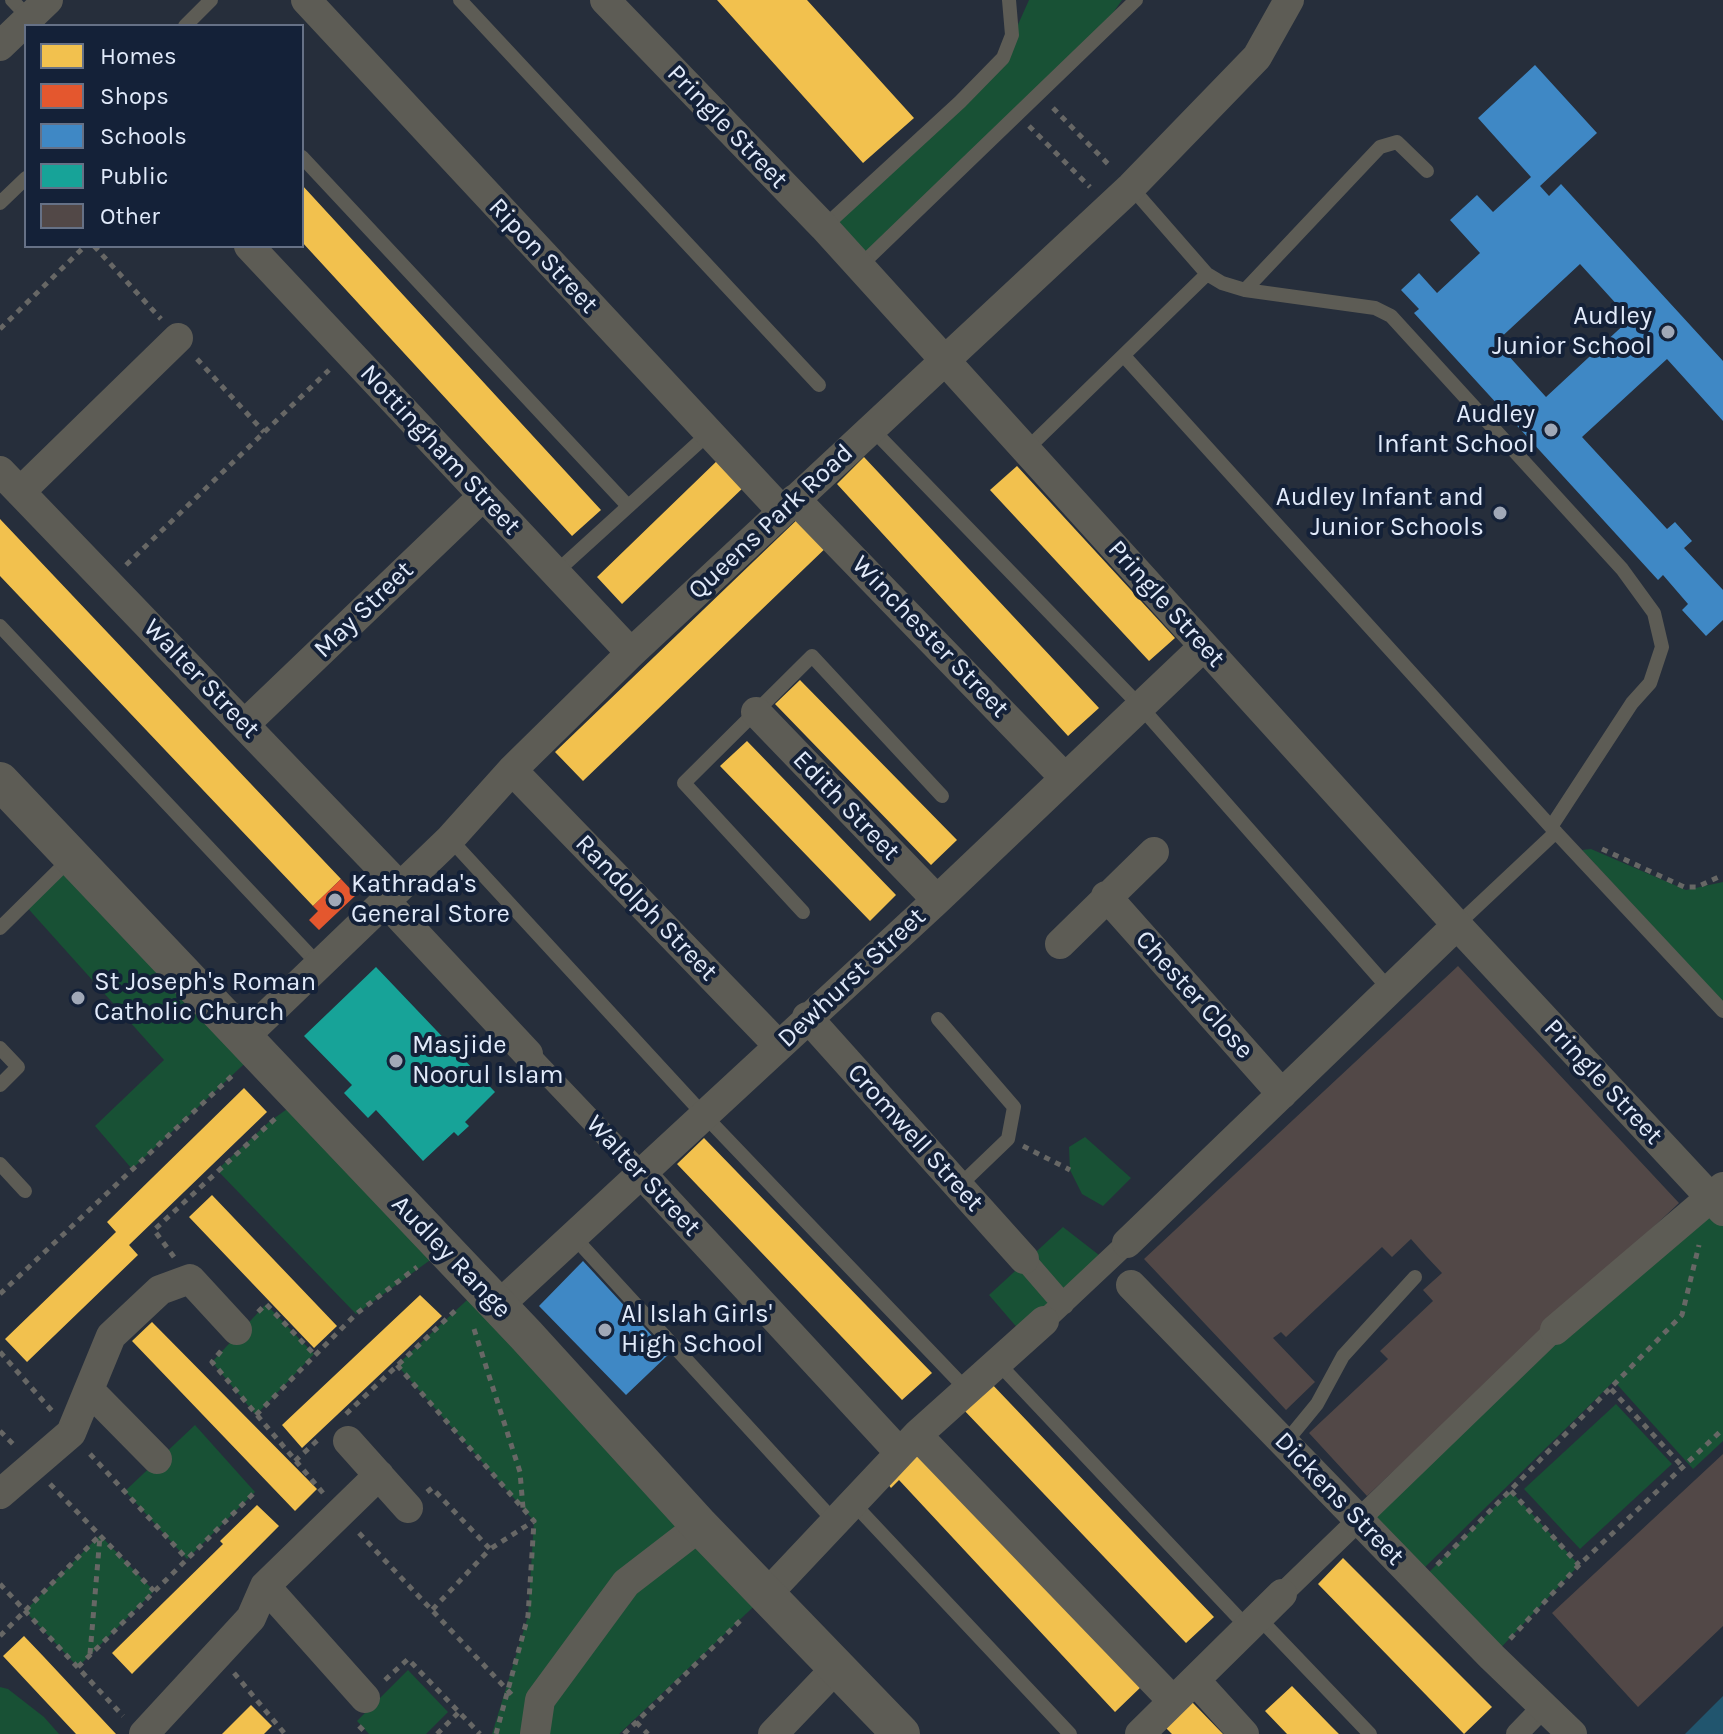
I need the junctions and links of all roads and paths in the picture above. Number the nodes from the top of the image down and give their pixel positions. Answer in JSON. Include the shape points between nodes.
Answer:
{"nodes":[{"id":1,"x":211,"y":0,"type":"edge"},
{"id":2,"x":306,"y":0,"type":"edge"},
{"id":3,"x":460,"y":0,"type":"edge"},
{"id":4,"x":605,"y":0,"type":"edge"},
{"id":5,"x":1009,"y":0,"type":"edge"},
{"id":6,"x":1136,"y":0,"type":"edge"},
{"id":7,"x":1289,"y":0,"type":"edge"},
{"id":8,"x":31,"y":11,"type":"edge"},
{"id":9,"x":187,"y":24,"type":"edge"},
{"id":10,"x":0,"y":46,"type":"edge"},
{"id":11,"x":1038,"y":92,"type":"junction"},
{"id":12,"x":1016,"y":114,"type":"junction"},
{"id":13,"x":304,"y":159,"type":"edge"},
{"id":14,"x":1427,"y":171,"type":"dead end"},
{"id":15,"x":24,"y":180,"type":"edge"},
{"id":16,"x":1121,"y":198,"type":"junction"},
{"id":17,"x":0,"y":203,"type":"edge"},
{"id":18,"x":824,"y":227,"type":"junction"},
{"id":19,"x":83,"y":248,"type":"edge"},
{"id":20,"x":251,"y":248,"type":"edge"},
{"id":21,"x":860,"y":266,"type":"junction"},
{"id":22,"x":1207,"y":274,"type":"junction"},
{"id":23,"x":1245,"y":290,"type":"junction"},
{"id":24,"x":0,"y":329,"type":"edge"},
{"id":25,"x":178,"y":338,"type":"dead end"},
{"id":26,"x":348,"y":351,"type":"junction"},
{"id":27,"x":1124,"y":356,"type":"junction"},
{"id":28,"x":946,"y":360,"type":"junction"},
{"id":29,"x":819,"y":385,"type":"dead end"},
{"id":30,"x":871,"y":428,"type":"junction"},
{"id":31,"x":708,"y":434,"type":"junction"},
{"id":32,"x":1028,"y":448,"type":"junction"},
{"id":33,"x":10,"y":482,"type":"edge"},
{"id":34,"x":483,"y":496,"type":"junction"},
{"id":35,"x":788,"y":505,"type":"junction"},
{"id":36,"x":628,"y":506,"type":"junction"},
{"id":37,"x":555,"y":573,"type":"junction"},
{"id":38,"x":108,"y":583,"type":"junction"},
{"id":39,"x":0,"y":626,"type":"edge"},
{"id":40,"x":1203,"y":647,"type":"junction"},
{"id":41,"x":631,"y":653,"type":"junction"},
{"id":42,"x":1140,"y":706,"type":"junction"},
{"id":43,"x":756,"y":712,"type":"junction"},
{"id":44,"x":245,"y":724,"type":"junction"},
{"id":45,"x":512,"y":770,"type":"junction"},
{"id":46,"x":1064,"y":777,"type":"junction"},
{"id":47,"x":0,"y":781,"type":"edge"},
{"id":48,"x":942,"y":796,"type":"dead end"},
{"id":49,"x":1553,"y":830,"type":"junction"},
{"id":50,"x":450,"y":839,"type":"junction"},
{"id":51,"x":1575,"y":851,"type":"junction"},
{"id":52,"x":1154,"y":852,"type":"dead end"},
{"id":53,"x":72,"y":857,"type":"junction"},
{"id":54,"x":1723,"y":875,"type":"edge"},
{"id":55,"x":392,"y":894,"type":"junction"},
{"id":56,"x":1106,"y":896,"type":"junction"},
{"id":57,"x":937,"y":900,"type":"junction"},
{"id":58,"x":803,"y":912,"type":"dead end"},
{"id":59,"x":1457,"y":925,"type":"junction"},
{"id":60,"x":0,"y":928,"type":"edge"},
{"id":61,"x":1060,"y":944,"type":"dead end"},
{"id":62,"x":319,"y":965,"type":"junction"},
{"id":63,"x":1390,"y":990,"type":"junction"},
{"id":64,"x":1723,"y":1011,"type":"edge"},
{"id":65,"x":807,"y":1017,"type":"junction"},
{"id":66,"x":938,"y":1019,"type":"dead end"},
{"id":67,"x":250,"y":1045,"type":"junction"},
{"id":68,"x":779,"y":1046,"type":"junction"},
{"id":69,"x":0,"y":1048,"type":"edge"},
{"id":70,"x":528,"y":1054,"type":"joint"},
{"id":71,"x":0,"y":1085,"type":"edge"},
{"id":72,"x":1282,"y":1094,"type":"junction"},
{"id":73,"x":301,"y":1099,"type":"junction"},
{"id":74,"x":704,"y":1115,"type":"junction"},
{"id":75,"x":1008,"y":1139,"type":"junction"},
{"id":76,"x":0,"y":1164,"type":"edge"},
{"id":77,"x":1070,"y":1170,"type":"dead end"},
{"id":78,"x":641,"y":1173,"type":"junction"},
{"id":79,"x":958,"y":1187,"type":"junction"},
{"id":80,"x":25,"y":1191,"type":"dead end"},
{"id":81,"x":1719,"y":1198,"type":"edge"},
{"id":82,"x":573,"y":1236,"type":"junction"},
{"id":83,"x":444,"y":1250,"type":"junction"},
{"id":84,"x":1118,"y":1252,"type":"junction"},
{"id":85,"x":1024,"y":1259,"type":"joint"},
{"id":86,"x":1415,"y":1277,"type":"dead end"},
{"id":87,"x":190,"y":1279,"type":"junction"},
{"id":88,"x":1131,"y":1285,"type":"joint"},
{"id":89,"x":0,"y":1294,"type":"edge"},
{"id":90,"x":480,"y":1299,"type":"junction"},
{"id":91,"x":1053,"y":1313,"type":"junction"},
{"id":92,"x":237,"y":1330,"type":"junction"},
{"id":93,"x":1555,"y":1330,"type":"joint"},
{"id":94,"x":0,"y":1352,"type":"edge"},
{"id":95,"x":314,"y":1354,"type":"junction"},
{"id":96,"x":998,"y":1363,"type":"junction"},
{"id":97,"x":397,"y":1365,"type":"junction"},
{"id":98,"x":1611,"y":1389,"type":"junction"},
{"id":99,"x":89,"y":1390,"type":"junction"},
{"id":100,"x":967,"y":1390,"type":"junction"},
{"id":101,"x":256,"y":1415,"type":"junction"},
{"id":102,"x":1723,"y":1429,"type":"edge"},
{"id":103,"x":339,"y":1430,"type":"junction"},
{"id":104,"x":71,"y":1433,"type":"junction"},
{"id":105,"x":1285,"y":1443,"type":"junction"},
{"id":106,"x":909,"y":1444,"type":"junction"},
{"id":107,"x":157,"y":1459,"type":"dead end"},
{"id":108,"x":295,"y":1461,"type":"junction"},
{"id":109,"x":33,"y":1466,"type":"junction"},
{"id":110,"x":1682,"y":1466,"type":"junction"},
{"id":111,"x":379,"y":1475,"type":"junction"},
{"id":112,"x":1511,"y":1491,"type":"junction"},
{"id":113,"x":255,"y":1492,"type":"dead end"},
{"id":114,"x":0,"y":1494,"type":"edge"},
{"id":115,"x":408,"y":1508,"type":"joint"},
{"id":116,"x":523,"y":1509,"type":"junction"},
{"id":117,"x":338,"y":1511,"type":"junction"},
{"id":118,"x":844,"y":1512,"type":"junction"},
{"id":119,"x":1360,"y":1520,"type":"junction"},
{"id":120,"x":534,"y":1521,"type":"junction"},
{"id":121,"x":700,"y":1526,"type":"junction"},
{"id":122,"x":100,"y":1535,"type":"junction"},
{"id":123,"x":490,"y":1549,"type":"junction"},
{"id":124,"x":187,"y":1559,"type":"junction"},
{"id":125,"x":1579,"y":1565,"type":"junction"},
{"id":126,"x":1419,"y":1582,"type":"junction"},
{"id":127,"x":0,"y":1584,"type":"edge"},
{"id":128,"x":265,"y":1586,"type":"junction"},
{"id":129,"x":154,"y":1591,"type":"junction"},
{"id":130,"x":767,"y":1594,"type":"junction"},
{"id":131,"x":1282,"y":1594,"type":"joint"},
{"id":132,"x":432,"y":1610,"type":"junction"},
{"id":133,"x":25,"y":1611,"type":"junction"},
{"id":134,"x":1253,"y":1622,"type":"junction"},
{"id":135,"x":0,"y":1636,"type":"edge"},
{"id":136,"x":218,"y":1653,"type":"junction"},
{"id":137,"x":90,"y":1655,"type":"junction"},
{"id":138,"x":1492,"y":1657,"type":"junction"},
{"id":139,"x":78,"y":1667,"type":"junction"},
{"id":140,"x":837,"y":1667,"type":"junction"},
{"id":141,"x":1184,"y":1691,"type":"junction"},
{"id":142,"x":509,"y":1692,"type":"junction"},
{"id":143,"x":365,"y":1698,"type":"junction"},
{"id":144,"x":1545,"y":1705,"type":"junction"},
{"id":145,"x":458,"y":1713,"type":"junction"},
{"id":146,"x":636,"y":1722,"type":"junction"},
{"id":147,"x":137,"y":1728,"type":"edge"},
{"id":148,"x":536,"y":1728,"type":"edge"},
{"id":149,"x":285,"y":1734,"type":"edge"},
{"id":150,"x":367,"y":1734,"type":"edge"},
{"id":151,"x":437,"y":1734,"type":"edge"},
{"id":152,"x":480,"y":1734,"type":"edge"},
{"id":153,"x":496,"y":1734,"type":"edge"},
{"id":154,"x":624,"y":1734,"type":"edge"},
{"id":155,"x":648,"y":1734,"type":"edge"},
{"id":156,"x":773,"y":1734,"type":"edge"},
{"id":157,"x":901,"y":1734,"type":"edge"},
{"id":158,"x":1070,"y":1734,"type":"edge"},
{"id":159,"x":1140,"y":1734,"type":"edge"},
{"id":160,"x":1244,"y":1734,"type":"edge"},
{"id":161,"x":1370,"y":1734,"type":"edge"},
{"id":162,"x":1517,"y":1734,"type":"edge"},
{"id":163,"x":1572,"y":1734,"type":"edge"}],
"edges":[{"from":1,"to":9,"type":"lane"},
{"from":2,"to":31,"type":"street","name":"Ripon Street"},
{"from":3,"to":29,"type":"lane"},
{"from":4,"to":18,"type":"street","name":"Pringle Street"},
{"from":5,"to":18,"type":"lane","via":[[1012,35],[1003,58]]},
{"from":6,"to":11,"type":"lane"},
{"from":7,"to":16,"type":"street","name":"Queens Park Road","via":[[1257,57]]},
{"from":8,"to":10,"type":"street"},
{"from":11,"to":12,"type":"lane"},
{"from":11,"to":16,"type":"path"},
{"from":12,"to":16,"type":"path"},
{"from":12,"to":21,"type":"lane"},
{"from":13,"to":36,"type":"lane"},
{"from":14,"to":23,"type":"lane","via":[[1397,142],[1380,147]]},
{"from":15,"to":17,"type":"lane"},
{"from":16,"to":22,"type":"lane"},
{"from":16,"to":28,"type":"street","name":"Queens Park Road"},
{"from":18,"to":21,"type":"street","name":"Pringle Street"},
{"from":19,"to":24,"type":"path"},
{"from":20,"to":26,"type":"street","name":"Nottingham Street"},
{"from":21,"to":28,"type":"street","name":"Pringle Street"},
{"from":22,"to":23,"type":"lane"},
{"from":22,"to":27,"type":"lane"},
{"from":23,"to":49,"type":"lane","via":[[1375,308],[1391,316],[1622,569],[1654,613],[1662,647],[1650,683],[1632,703]]},
{"from":25,"to":33,"type":"street"},
{"from":26,"to":34,"type":"street","name":"Nottingham Street"},
{"from":26,"to":38,"type":"path"},
{"from":27,"to":32,"type":"lane"},
{"from":27,"to":49,"type":"lane"},
{"from":28,"to":30,"type":"street","name":"Queens Park Road"},
{"from":28,"to":32,"type":"street","name":"Pringle Street"},
{"from":30,"to":35,"type":"street","name":"Queens Park Road"},
{"from":30,"to":42,"type":"lane"},
{"from":31,"to":35,"type":"street","name":"Ripon Street"},
{"from":31,"to":36,"type":"lane"},
{"from":32,"to":40,"type":"street","name":"Pringle Street"},
{"from":33,"to":38,"type":"street","name":"Walter Street"},
{"from":34,"to":37,"type":"street","name":"Nottingham Street"},
{"from":34,"to":44,"type":"street","name":"May Street"},
{"from":35,"to":41,"type":"street","name":"Queens Park Road"},
{"from":35,"to":46,"type":"street","name":"Winchester Street"},
{"from":36,"to":37,"type":"lane"},
{"from":37,"to":41,"type":"street","name":"Nottingham Street"},
{"from":38,"to":44,"type":"street","name":"Walter Street"},
{"from":39,"to":62,"type":"lane"},
{"from":40,"to":42,"type":"street","name":"Dewhurst Street"},
{"from":40,"to":59,"type":"street","name":"Pringle Street"},
{"from":41,"to":45,"type":"street","name":"Queens Park Road"},
{"from":42,"to":46,"type":"street","name":"Dewhurst Street"},
{"from":42,"to":63,"type":"lane"},
{"from":43,"to":48,"type":"lane","via":[[812,656]]},
{"from":43,"to":57,"type":"street","name":"Edith Street"},
{"from":43,"to":58,"type":"lane","via":[[684,783]]},
{"from":44,"to":55,"type":"street","name":"Walter Street"},
{"from":45,"to":50,"type":"street","name":"Queens Park Road"},
{"from":45,"to":68,"type":"street","name":"Randolph Street"},
{"from":46,"to":57,"type":"street","name":"Dewhurst Street"},
{"from":47,"to":53,"type":"street","name":"Audley Range"},
{"from":49,"to":51,"type":"lane"},
{"from":49,"to":59,"type":"lane"},
{"from":50,"to":55,"type":"street","name":"Queens Park Road"},
{"from":50,"to":74,"type":"lane"},
{"from":51,"to":54,"type":"path","via":[[1587,845],[1600,848],[1684,887]]},
{"from":51,"to":64,"type":"lane"},
{"from":52,"to":56,"type":"street"},
{"from":53,"to":60,"type":"lane"},
{"from":53,"to":67,"type":"street","name":"Audley Range"},
{"from":55,"to":62,"type":"street","name":"Queens Park Road"},
{"from":55,"to":70,"type":"street","name":"Walter Street"},
{"from":56,"to":61,"type":"street"},
{"from":56,"to":72,"type":"street","name":"Chester Close"},
{"from":57,"to":65,"type":"street","name":"Dewhurst Street"},
{"from":59,"to":63,"type":"street"},
{"from":59,"to":81,"type":"street","name":"Pringle Street"},
{"from":62,"to":67,"type":"street","name":"Queens Park Road"},
{"from":63,"to":72,"type":"street"},
{"from":65,"to":68,"type":"street","name":"Dewhurst Street"},
{"from":65,"to":79,"type":"street","name":"Cromwell Street"},
{"from":66,"to":75,"type":"lane","via":[[1014,1107]]},
{"from":67,"to":73,"type":"street","name":"Audley Range"},
{"from":67,"to":89,"type":"path"},
{"from":68,"to":74,"type":"street","name":"Dewhurst Street"},
{"from":69,"to":71,"type":"lane","via":[[18,1067]]},
{"from":70,"to":78,"type":"street","name":"Walter Street"},
{"from":72,"to":84,"type":"street"},
{"from":73,"to":83,"type":"street","name":"Audley Range"},
{"from":73,"to":87,"type":"path","via":[[269,1122],[154,1230]]},
{"from":74,"to":78,"type":"street","name":"Dewhurst Street"},
{"from":74,"to":100,"type":"lane"},
{"from":75,"to":77,"type":"path"},
{"from":75,"to":79,"type":"lane"},
{"from":76,"to":80,"type":"lane"},
{"from":78,"to":82,"type":"street","name":"Dewhurst Street"},
{"from":78,"to":106,"type":"street","name":"Walter Street"},
{"from":79,"to":85,"type":"street","name":"Cromwell Street"},
{"from":81,"to":93,"type":"street"},
{"from":81,"to":98,"type":"path","via":[[1682,1315]]},
{"from":82,"to":90,"type":"street","name":"Dewhurst Street"},
{"from":82,"to":118,"type":"lane"},
{"from":83,"to":90,"type":"street","name":"Audley Range"},
{"from":83,"to":95,"type":"path","via":[[356,1314]]},
{"from":84,"to":88,"type":"street","name":"Dickens Street"},
{"from":84,"to":91,"type":"street"},
{"from":85,"to":91,"type":"street"},
{"from":86,"to":105,"type":"lane","via":[[1349,1348],[1317,1404]]},
{"from":87,"to":92,"type":"street"},
{"from":87,"to":99,"type":"street","via":[[160,1290],[111,1336]]},
{"from":88,"to":105,"type":"street","name":"Dickens Street"},
{"from":90,"to":97,"type":"path"},
{"from":90,"to":116,"type":"path","via":[[520,1472]]},
{"from":90,"to":121,"type":"street","name":"Audley Range"},
{"from":91,"to":96,"type":"street"},
{"from":92,"to":95,"type":"path","via":[[266,1304]]},
{"from":92,"to":101,"type":"path","via":[[212,1362]]},
{"from":93,"to":119,"type":"street"},
{"from":94,"to":104,"type":"path"},
{"from":95,"to":101,"type":"path"},
{"from":96,"to":100,"type":"street"},
{"from":96,"to":134,"type":"lane"},
{"from":97,"to":103,"type":"path"},
{"from":97,"to":116,"type":"path"},
{"from":98,"to":110,"type":"path"},
{"from":98,"to":112,"type":"path"},
{"from":99,"to":104,"type":"street"},
{"from":99,"to":107,"type":"street"},
{"from":100,"to":106,"type":"street"},
{"from":101,"to":108,"type":"path"},
{"from":102,"to":110,"type":"path"},
{"from":103,"to":108,"type":"path"},
{"from":103,"to":111,"type":"street"},
{"from":104,"to":109,"type":"street"},
{"from":104,"to":124,"type":"path"},
{"from":105,"to":119,"type":"street","name":"Dickens Street"},
{"from":106,"to":118,"type":"street"},
{"from":106,"to":141,"type":"street","name":"Walter Street"},
{"from":108,"to":117,"type":"path"},
{"from":109,"to":114,"type":"street"},
{"from":109,"to":122,"type":"path"},
{"from":110,"to":125,"type":"path"},
{"from":111,"to":115,"type":"street"},
{"from":111,"to":117,"type":"street"},
{"from":112,"to":125,"type":"path"},
{"from":112,"to":126,"type":"path"},
{"from":113,"to":124,"type":"path"},
{"from":115,"to":123,"type":"path","via":[[432,1488]]},
{"from":116,"to":120,"type":"path"},
{"from":117,"to":128,"type":"street"},
{"from":117,"to":132,"type":"path"},
{"from":118,"to":130,"type":"street"},
{"from":118,"to":158,"type":"lane"},
{"from":119,"to":126,"type":"street","name":"Dickens Street"},
{"from":119,"to":131,"type":"street"},
{"from":120,"to":123,"type":"path"},
{"from":120,"to":142,"type":"path","via":[[528,1616]]},
{"from":121,"to":130,"type":"street","name":"Audley Range"},
{"from":121,"to":148,"type":"street","via":[[626,1583],[540,1700]]},
{"from":122,"to":129,"type":"path"},
{"from":122,"to":133,"type":"path"},
{"from":122,"to":137,"type":"path"},
{"from":123,"to":132,"type":"path"},
{"from":124,"to":129,"type":"path"},
{"from":125,"to":138,"type":"path"},
{"from":126,"to":138,"type":"street","name":"Dickens Street"},
{"from":127,"to":133,"type":"path"},
{"from":128,"to":136,"type":"street","via":[[251,1618]]},
{"from":128,"to":143,"type":"street"},
{"from":129,"to":137,"type":"path"},
{"from":130,"to":140,"type":"street","name":"Audley Range"},
{"from":130,"to":146,"type":"path"},
{"from":131,"to":134,"type":"street"},
{"from":132,"to":142,"type":"path"},
{"from":133,"to":135,"type":"path"},
{"from":133,"to":139,"type":"path"},
{"from":134,"to":141,"type":"street"},
{"from":134,"to":161,"type":"lane"},
{"from":136,"to":147,"type":"street"},
{"from":136,"to":149,"type":"path"},
{"from":137,"to":139,"type":"path"},
{"from":138,"to":144,"type":"street","name":"Dickens Street"},
{"from":139,"to":147,"type":"path"},
{"from":140,"to":156,"type":"street"},
{"from":140,"to":157,"type":"street","name":"Audley Range"},
{"from":141,"to":159,"type":"street"},
{"from":141,"to":160,"type":"street","name":"Walter Street"},
{"from":142,"to":148,"type":"path"},
{"from":142,"to":153,"type":"path"},
{"from":143,"to":145,"type":"path","via":[[408,1659]]},
{"from":143,"to":150,"type":"path","via":[[351,1718]]},
{"from":144,"to":162,"type":"street"},
{"from":144,"to":163,"type":"street","name":"Dickens Street"},
{"from":145,"to":151,"type":"path"},
{"from":145,"to":152,"type":"path"},
{"from":146,"to":154,"type":"path"},
{"from":146,"to":155,"type":"path"}]}
